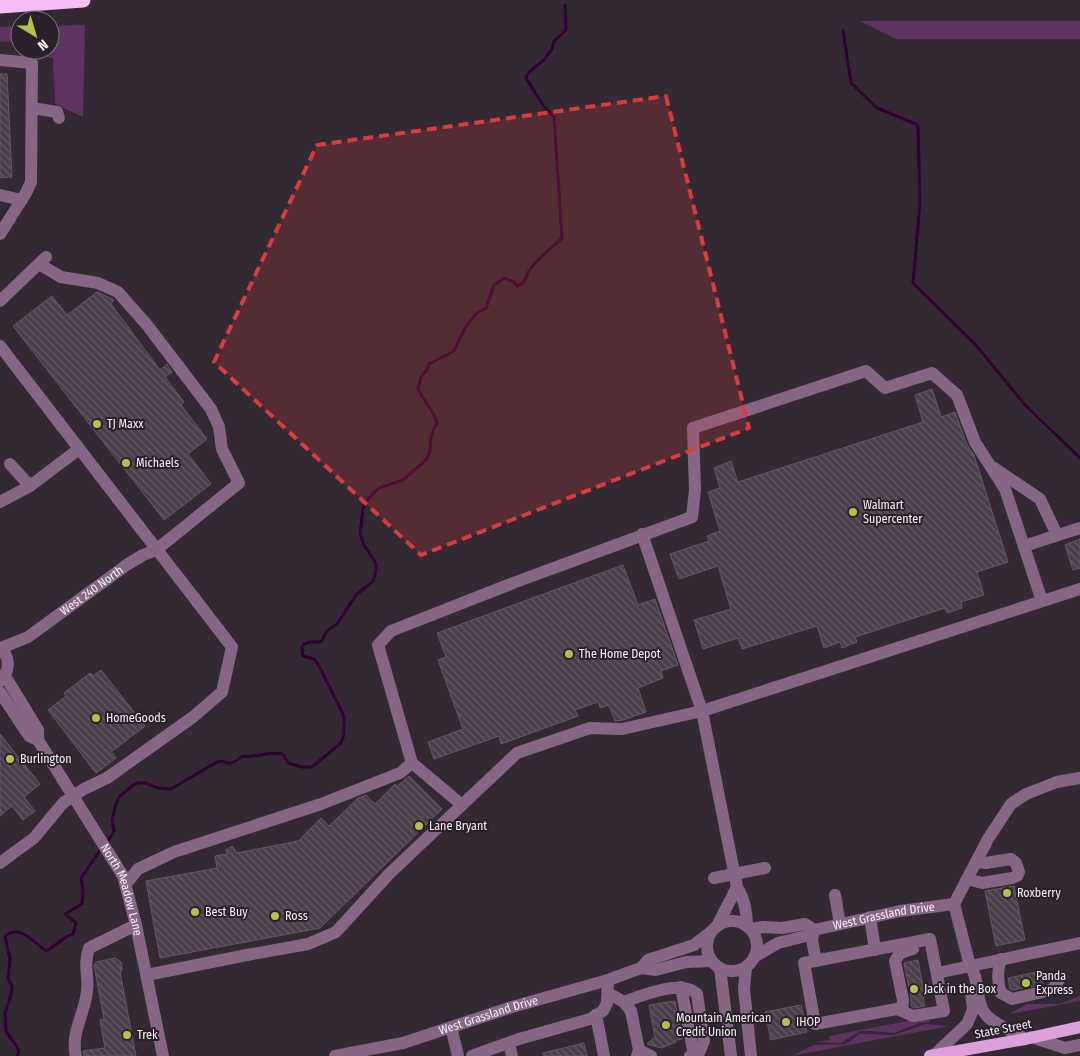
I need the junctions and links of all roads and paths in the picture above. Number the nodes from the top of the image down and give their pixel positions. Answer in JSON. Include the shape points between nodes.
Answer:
{"nodes":[{"id":1,"x":83,"y":0,"type":"edge"},
{"id":2,"x":0,"y":6,"type":"edge"},
{"id":3,"x":0,"y":60,"type":"edge"},
{"id":4,"x":32,"y":108,"type":"junction"},
{"id":5,"x":59,"y":118,"type":"dead end"},
{"id":6,"x":0,"y":195,"type":"edge"},
{"id":7,"x":22,"y":200,"type":"junction"},
{"id":8,"x":0,"y":234,"type":"edge"},
{"id":9,"x":0,"y":301,"type":"edge"},
{"id":10,"x":0,"y":346,"type":"edge"},
{"id":11,"x":79,"y":449,"type":"junction"},
{"id":12,"x":10,"y":464,"type":"dead end"},
{"id":13,"x":992,"y":466,"type":"junction"},
{"id":14,"x":30,"y":486,"type":"junction"},
{"id":15,"x":0,"y":502,"type":"edge"},
{"id":16,"x":1080,"y":528,"type":"edge"},
{"id":17,"x":642,"y":534,"type":"junction"},
{"id":18,"x":1056,"y":535,"type":"junction"},
{"id":19,"x":1024,"y":546,"type":"junction"},
{"id":20,"x":156,"y":550,"type":"junction"},
{"id":21,"x":1080,"y":589,"type":"edge"},
{"id":22,"x":1042,"y":601,"type":"junction"},
{"id":23,"x":28,"y":637,"type":"junction"},
{"id":24,"x":0,"y":648,"type":"edge"},
{"id":25,"x":8,"y":663,"type":"junction"},
{"id":26,"x":2,"y":678,"type":"edge"},
{"id":27,"x":0,"y":692,"type":"edge"},
{"id":28,"x":702,"y":711,"type":"junction"},
{"id":29,"x":38,"y":740,"type":"junction"},
{"id":30,"x":412,"y":763,"type":"junction"},
{"id":31,"x":1080,"y":778,"type":"edge"},
{"id":32,"x":73,"y":796,"type":"junction"},
{"id":33,"x":462,"y":805,"type":"junction"},
{"id":34,"x":976,"y":862,"type":"junction"},
{"id":35,"x":0,"y":863,"type":"edge"},
{"id":36,"x":766,"y":868,"type":"dead end"},
{"id":37,"x":735,"y":874,"type":"junction"},
{"id":38,"x":714,"y":878,"type":"dead end"},
{"id":39,"x":967,"y":879,"type":"junction"},
{"id":40,"x":124,"y":880,"type":"junction"},
{"id":41,"x":737,"y":887,"type":"junction"},
{"id":42,"x":835,"y":895,"type":"dead end"},
{"id":43,"x":954,"y":904,"type":"junction"},
{"id":44,"x":870,"y":917,"type":"junction"},
{"id":45,"x":840,"y":924,"type":"junction"},
{"id":46,"x":136,"y":925,"type":"junction"},
{"id":47,"x":714,"y":928,"type":"junction"},
{"id":48,"x":749,"y":928,"type":"junction"},
{"id":49,"x":814,"y":930,"type":"junction"},
{"id":50,"x":1080,"y":944,"type":"edge"},
{"id":51,"x":875,"y":950,"type":"junction"},
{"id":52,"x":933,"y":951,"type":"junction"},
{"id":53,"x":1001,"y":959,"type":"junction"},
{"id":54,"x":816,"y":961,"type":"junction"},
{"id":55,"x":750,"y":962,"type":"junction"},
{"id":56,"x":716,"y":964,"type":"junction"},
{"id":57,"x":970,"y":966,"type":"junction"},
{"id":58,"x":640,"y":968,"type":"junction"},
{"id":59,"x":937,"y":973,"type":"junction"},
{"id":60,"x":147,"y":975,"type":"junction"},
{"id":61,"x":1061,"y":977,"type":"dead end"},
{"id":62,"x":608,"y":980,"type":"junction"},
{"id":63,"x":608,"y":994,"type":"junction"},
{"id":64,"x":624,"y":1002,"type":"junction"},
{"id":65,"x":902,"y":1010,"type":"junction"},
{"id":66,"x":596,"y":1015,"type":"junction"},
{"id":67,"x":451,"y":1027,"type":"junction"},
{"id":68,"x":1080,"y":1027,"type":"edge"},
{"id":69,"x":1028,"y":1038,"type":"junction"},
{"id":70,"x":509,"y":1043,"type":"junction"},
{"id":71,"x":1080,"y":1045,"type":"edge"},
{"id":72,"x":638,"y":1053,"type":"edge"},
{"id":73,"x":696,"y":1053,"type":"edge"},
{"id":74,"x":356,"y":1054,"type":"edge"},
{"id":75,"x":76,"y":1056,"type":"edge"},
{"id":76,"x":163,"y":1056,"type":"edge"},
{"id":77,"x":335,"y":1056,"type":"edge"},
{"id":78,"x":458,"y":1056,"type":"edge"},
{"id":79,"x":472,"y":1056,"type":"edge"},
{"id":80,"x":512,"y":1056,"type":"edge"},
{"id":81,"x":604,"y":1056,"type":"edge"},
{"id":82,"x":651,"y":1056,"type":"edge"},
{"id":83,"x":731,"y":1056,"type":"edge"},
{"id":84,"x":751,"y":1056,"type":"edge"},
{"id":85,"x":932,"y":1056,"type":"edge"}],
"edges":[{"from":1,"to":2,"type":"highway"},
{"from":3,"to":4,"type":"street","via":[[32,63]]},
{"from":4,"to":5,"type":"street","via":[[57,112]]},
{"from":4,"to":7,"type":"street","via":[[30,182]]},
{"from":6,"to":7,"type":"street"},
{"from":7,"to":8,"type":"street"},
{"from":9,"to":20,"type":"street","name":"West 240 North","via":[[43,261],[61,277],[98,283],[118,292],[148,325],[211,409],[219,427],[222,448],[239,483]]},
{"from":10,"to":11,"type":"street"},
{"from":11,"to":14,"type":"street"},
{"from":11,"to":20,"type":"street"},
{"from":12,"to":14,"type":"street"},
{"from":13,"to":17,"type":"street","via":[[975,442],[956,395],[932,373],[884,388],[866,371],[693,428],[695,490],[692,517]]},
{"from":13,"to":18,"type":"street","via":[[1040,499]]},
{"from":13,"to":19,"type":"street","via":[[1005,488]]},
{"from":14,"to":15,"type":"street"},
{"from":16,"to":18,"type":"street"},
{"from":17,"to":28,"type":"street"},
{"from":17,"to":30,"type":"street","via":[[390,631],[378,646]]},
{"from":18,"to":19,"type":"street"},
{"from":19,"to":22,"type":"street"},
{"from":20,"to":23,"type":"street","name":"West 240 North","via":[[128,564]]},
{"from":20,"to":32,"type":"street","via":[[232,647],[222,692],[193,717],[107,778]]},
{"from":21,"to":22,"type":"street"},
{"from":22,"to":28,"type":"street"},
{"from":23,"to":24,"type":"street","name":"West 240 North"},
{"from":23,"to":25,"type":"street","name":"West 240 North"},
{"from":24,"to":25,"type":"street","via":[[5,652]]},
{"from":25,"to":26,"type":"street"},
{"from":26,"to":29,"type":"street","name":"North Meadow Lane","via":[[38,730]]},
{"from":27,"to":29,"type":"street","name":"North Meadow Lane","via":[[29,736]]},
{"from":28,"to":33,"type":"street","via":[[622,729],[590,728],[517,753]]},
{"from":28,"to":37,"type":"street"},
{"from":29,"to":32,"type":"street","name":"North Meadow Lane"},
{"from":30,"to":33,"type":"street"},
{"from":30,"to":40,"type":"street","via":[[400,773],[321,804],[174,852],[138,869]]},
{"from":31,"to":34,"type":"street","via":[[1057,782],[1026,794],[1011,804]]},
{"from":32,"to":35,"type":"street","via":[[63,803],[34,838]]},
{"from":32,"to":40,"type":"street","name":"North Meadow Lane"},
{"from":33,"to":60,"type":"street","via":[[389,874],[336,932],[308,944]]},
{"from":34,"to":39,"type":"street"},
{"from":34,"to":39,"type":"street","via":[[1011,859],[1019,872],[1012,878],[982,884]]},
{"from":36,"to":37,"type":"street"},
{"from":37,"to":38,"type":"street"},
{"from":37,"to":41,"type":"street"},
{"from":39,"to":43,"type":"street"},
{"from":40,"to":46,"type":"street","name":"North Meadow Lane"},
{"from":41,"to":47,"type":"street"},
{"from":41,"to":48,"type":"street","via":[[742,894]]},
{"from":42,"to":45,"type":"street"},
{"from":43,"to":44,"type":"street","name":"West Grassland Drive"},
{"from":43,"to":57,"type":"street"},
{"from":44,"to":45,"type":"street","name":"West Grassland Drive"},
{"from":44,"to":51,"type":"street"},
{"from":45,"to":49,"type":"street","name":"West Grassland Drive"},
{"from":46,"to":60,"type":"street","name":"North Meadow Lane"},
{"from":46,"to":75,"type":"street","via":[[89,948],[85,960],[88,990],[73,1046]]},
{"from":47,"to":48,"type":"street","via":[[732,921]]},
{"from":47,"to":56,"type":"street","via":[[707,946],[708,954]]},
{"from":47,"to":58,"type":"street","name":"West Grassland Drive","via":[[694,945],[648,960]]},
{"from":48,"to":49,"type":"street","name":"West Grassland Drive","via":[[805,924]]},
{"from":48,"to":55,"type":"street","via":[[757,943]]},
{"from":49,"to":54,"type":"street","via":[[812,940]]},
{"from":49,"to":55,"type":"street","name":"West Grassland Drive","via":[[806,936],[778,943]]},
{"from":50,"to":53,"type":"street"},
{"from":51,"to":52,"type":"street","via":[[930,939]]},
{"from":51,"to":54,"type":"street"},
{"from":52,"to":59,"type":"street"},
{"from":52,"to":65,"type":"street","via":[[913,949],[897,957]]},
{"from":53,"to":57,"type":"street"},
{"from":53,"to":61,"type":"street","via":[[998,985],[1001,993],[1012,999],[1047,992]]},
{"from":54,"to":65,"type":"street","via":[[804,964],[816,1024]]},
{"from":55,"to":56,"type":"street","via":[[733,971]]},
{"from":55,"to":84,"type":"street","via":[[744,989]]},
{"from":56,"to":58,"type":"street","name":"West Grassland Drive","via":[[686,962],[656,970]]},
{"from":56,"to":83,"type":"street"},
{"from":57,"to":59,"type":"street"},
{"from":57,"to":69,"type":"street","via":[[981,1005],[988,1017]]},
{"from":57,"to":85,"type":"street","via":[[967,972],[973,1004],[971,1016]]},
{"from":58,"to":62,"type":"street","name":"West Grassland Drive"},
{"from":59,"to":65,"type":"street","via":[[944,1010],[913,1016]]},
{"from":60,"to":76,"type":"street","name":"North Meadow Lane"},
{"from":62,"to":63,"type":"street"},
{"from":62,"to":67,"type":"street","name":"West Grassland Drive"},
{"from":63,"to":64,"type":"street"},
{"from":63,"to":66,"type":"street","via":[[603,1010]]},
{"from":64,"to":72,"type":"street","via":[[630,1011]]},
{"from":64,"to":73,"type":"street","via":[[644,994],[685,988]]},
{"from":66,"to":70,"type":"street"},
{"from":66,"to":81,"type":"street"},
{"from":67,"to":74,"type":"street","name":"West Grassland Drive"},
{"from":67,"to":78,"type":"street"},
{"from":68,"to":69,"type":"main road","name":"State Street"},
{"from":69,"to":71,"type":"street","via":[[1065,1048]]},
{"from":69,"to":85,"type":"main road","name":"State Street"},
{"from":70,"to":79,"type":"street"},
{"from":70,"to":80,"type":"street"},
{"from":72,"to":82,"type":"street"},
{"from":74,"to":77,"type":"street","name":"West Grassland Drive"}]}
